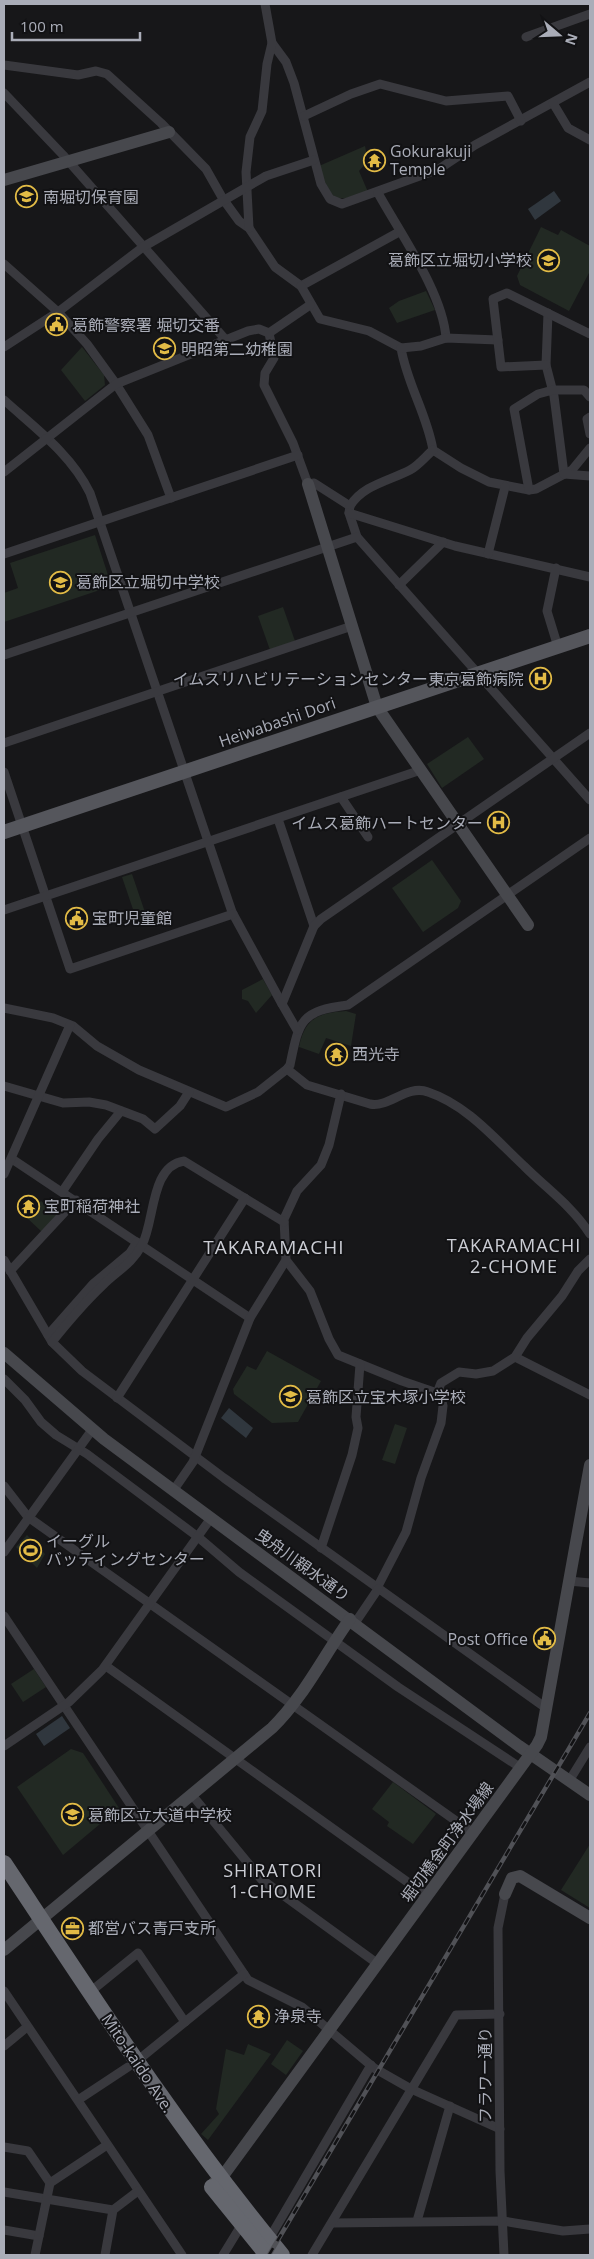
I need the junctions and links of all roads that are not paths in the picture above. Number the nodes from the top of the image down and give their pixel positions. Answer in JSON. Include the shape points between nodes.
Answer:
{"nodes":[{"id":1,"x":265,"y":4,"type":"edge"},
{"id":2,"x":590,"y":14,"type":"edge"},
{"id":3,"x":526,"y":37,"type":"dead end"},
{"id":4,"x":272,"y":43,"type":"junction"},
{"id":5,"x":4,"y":65,"type":"edge"},
{"id":6,"x":590,"y":82,"type":"edge"},
{"id":7,"x":4,"y":93,"type":"edge"},
{"id":8,"x":553,"y":103,"type":"junction"},
{"id":9,"x":304,"y":116,"type":"junction"},
{"id":10,"x":521,"y":121,"type":"junction"},
{"id":11,"x":169,"y":132,"type":"junction"},
{"id":12,"x":590,"y":140,"type":"edge"},
{"id":13,"x":314,"y":160,"type":"junction"},
{"id":14,"x":68,"y":161,"type":"junction"},
{"id":15,"x":4,"y":180,"type":"edge"},
{"id":16,"x":246,"y":187,"type":"junction"},
{"id":17,"x":378,"y":193,"type":"junction"},
{"id":18,"x":224,"y":199,"type":"junction"},
{"id":19,"x":249,"y":228,"type":"junction"},
{"id":20,"x":399,"y":232,"type":"junction"},
{"id":21,"x":143,"y":248,"type":"junction"},
{"id":22,"x":4,"y":264,"type":"edge"},
{"id":23,"x":300,"y":286,"type":"junction"},
{"id":24,"x":310,"y":306,"type":"junction"},
{"id":25,"x":58,"y":312,"type":"junction"},
{"id":26,"x":548,"y":313,"type":"junction"},
{"id":27,"x":269,"y":333,"type":"junction"},
{"id":28,"x":590,"y":334,"type":"edge"},
{"id":29,"x":446,"y":338,"type":"junction"},
{"id":30,"x":225,"y":339,"type":"junction"},
{"id":31,"x":498,"y":340,"type":"junction"},
{"id":32,"x":4,"y":347,"type":"edge"},
{"id":33,"x":401,"y":348,"type":"junction"},
{"id":34,"x":546,"y":365,"type":"junction"},
{"id":35,"x":116,"y":384,"type":"junction"},
{"id":36,"x":553,"y":390,"type":"junction"},
{"id":37,"x":590,"y":397,"type":"edge"},
{"id":38,"x":4,"y":400,"type":"edge"},
{"id":39,"x":590,"y":417,"type":"edge"},
{"id":40,"x":590,"y":434,"type":"edge"},
{"id":41,"x":46,"y":438,"type":"junction"},
{"id":42,"x":590,"y":448,"type":"edge"},
{"id":43,"x":433,"y":450,"type":"junction"},
{"id":44,"x":298,"y":455,"type":"junction"},
{"id":45,"x":5,"y":468,"type":"edge"},
{"id":46,"x":564,"y":474,"type":"junction"},
{"id":47,"x":590,"y":476,"type":"edge"},
{"id":48,"x":308,"y":484,"type":"junction"},
{"id":49,"x":505,"y":487,"type":"junction"},
{"id":50,"x":529,"y":490,"type":"junction"},
{"id":51,"x":171,"y":498,"type":"junction"},
{"id":52,"x":349,"y":509,"type":"junction"},
{"id":53,"x":101,"y":521,"type":"junction"},
{"id":54,"x":357,"y":537,"type":"junction"},
{"id":55,"x":443,"y":542,"type":"junction"},
{"id":56,"x":326,"y":546,"type":"junction"},
{"id":57,"x":4,"y":554,"type":"edge"},
{"id":58,"x":488,"y":554,"type":"junction"},
{"id":59,"x":556,"y":568,"type":"junction"},
{"id":60,"x":590,"y":577,"type":"edge"},
{"id":61,"x":399,"y":585,"type":"junction"},
{"id":62,"x":131,"y":612,"type":"junction"},
{"id":63,"x":352,"y":626,"type":"junction"},
{"id":64,"x":590,"y":636,"type":"edge"},
{"id":65,"x":558,"y":647,"type":"junction"},
{"id":66,"x":4,"y":655,"type":"edge"},
{"id":67,"x":478,"y":674,"type":"junction"},
{"id":68,"x":157,"y":692,"type":"junction"},
{"id":69,"x":377,"y":707,"type":"junction"},
{"id":70,"x":590,"y":734,"type":"edge"},
{"id":71,"x":4,"y":744,"type":"edge"},
{"id":72,"x":553,"y":759,"type":"junction"},
{"id":73,"x":421,"y":770,"type":"junction"},
{"id":74,"x":4,"y":772,"type":"edge"},
{"id":75,"x":185,"y":772,"type":"junction"},
{"id":76,"x":341,"y":797,"type":"junction"},
{"id":77,"x":590,"y":800,"type":"edge"},
{"id":78,"x":278,"y":819,"type":"junction"},
{"id":79,"x":458,"y":824,"type":"junction"},
{"id":80,"x":22,"y":826,"type":"junction"},
{"id":81,"x":4,"y":832,"type":"edge"},
{"id":82,"x":368,"y":837,"type":"dead end"},
{"id":83,"x":590,"y":838,"type":"edge"},
{"id":84,"x":208,"y":842,"type":"junction"},
{"id":85,"x":507,"y":895,"type":"junction"},
{"id":86,"x":46,"y":897,"type":"junction"},
{"id":87,"x":4,"y":910,"type":"edge"},
{"id":88,"x":233,"y":914,"type":"junction"},
{"id":89,"x":528,"y":925,"type":"dead end"},
{"id":90,"x":314,"y":926,"type":"junction"},
{"id":91,"x":282,"y":1004,"type":"junction"},
{"id":92,"x":4,"y":1008,"type":"edge"},
{"id":93,"x":70,"y":1025,"type":"junction"},
{"id":94,"x":297,"y":1030,"type":"junction"},
{"id":95,"x":287,"y":1069,"type":"junction"},
{"id":96,"x":4,"y":1086,"type":"edge"},
{"id":97,"x":189,"y":1092,"type":"junction"},
{"id":98,"x":341,"y":1094,"type":"junction"},
{"id":99,"x":38,"y":1096,"type":"junction"},
{"id":100,"x":121,"y":1111,"type":"junction"},
{"id":101,"x":12,"y":1159,"type":"junction"},
{"id":102,"x":4,"y":1174,"type":"edge"},
{"id":103,"x":62,"y":1192,"type":"junction"},
{"id":104,"x":244,"y":1198,"type":"junction"},
{"id":105,"x":76,"y":1200,"type":"junction"},
{"id":106,"x":284,"y":1222,"type":"junction"},
{"id":107,"x":590,"y":1234,"type":"edge"},
{"id":108,"x":139,"y":1244,"type":"junction"},
{"id":109,"x":590,"y":1258,"type":"edge"},
{"id":110,"x":4,"y":1260,"type":"edge"},
{"id":111,"x":286,"y":1260,"type":"junction"},
{"id":112,"x":10,"y":1271,"type":"junction"},
{"id":113,"x":192,"y":1279,"type":"junction"},
{"id":114,"x":250,"y":1318,"type":"junction"},
{"id":115,"x":50,"y":1338,"type":"junction"},
{"id":116,"x":4,"y":1353,"type":"edge"},
{"id":117,"x":515,"y":1357,"type":"junction"},
{"id":118,"x":360,"y":1364,"type":"junction"},
{"id":119,"x":4,"y":1379,"type":"edge"},
{"id":120,"x":440,"y":1394,"type":"junction"},
{"id":121,"x":590,"y":1395,"type":"edge"},
{"id":122,"x":116,"y":1398,"type":"junction"},
{"id":123,"x":92,"y":1430,"type":"junction"},
{"id":124,"x":78,"y":1448,"type":"junction"},
{"id":125,"x":195,"y":1456,"type":"junction"},
{"id":126,"x":590,"y":1472,"type":"edge"},
{"id":127,"x":4,"y":1486,"type":"edge"},
{"id":128,"x":173,"y":1491,"type":"junction"},
{"id":129,"x":28,"y":1517,"type":"junction"},
{"id":130,"x":211,"y":1518,"type":"junction"},
{"id":131,"x":198,"y":1537,"type":"junction"},
{"id":132,"x":321,"y":1548,"type":"junction"},
{"id":133,"x":4,"y":1552,"type":"edge"},
{"id":134,"x":569,"y":1581,"type":"junction"},
{"id":135,"x":590,"y":1582,"type":"edge"},
{"id":136,"x":378,"y":1589,"type":"junction"},
{"id":137,"x":150,"y":1604,"type":"junction"},
{"id":138,"x":4,"y":1616,"type":"edge"},
{"id":139,"x":352,"y":1621,"type":"junction"},
{"id":140,"x":334,"y":1640,"type":"junction"},
{"id":141,"x":106,"y":1666,"type":"junction"},
{"id":142,"x":64,"y":1705,"type":"junction"},
{"id":143,"x":293,"y":1705,"type":"junction"},
{"id":144,"x":546,"y":1708,"type":"junction"},
{"id":145,"x":4,"y":1746,"type":"edge"},
{"id":146,"x":590,"y":1747,"type":"edge"},
{"id":147,"x":531,"y":1754,"type":"junction"},
{"id":148,"x":235,"y":1759,"type":"junction"},
{"id":149,"x":521,"y":1768,"type":"junction"},
{"id":150,"x":569,"y":1781,"type":"junction"},
{"id":151,"x":192,"y":1795,"type":"junction"},
{"id":152,"x":590,"y":1795,"type":"edge"},
{"id":153,"x":148,"y":1831,"type":"junction"},
{"id":154,"x":473,"y":1833,"type":"junction"},
{"id":155,"x":4,"y":1863,"type":"edge"},
{"id":156,"x":4,"y":1883,"type":"edge"},
{"id":157,"x":505,"y":1894,"type":"joint"},
{"id":158,"x":427,"y":1896,"type":"junction"},
{"id":159,"x":590,"y":1918,"type":"edge"},
{"id":160,"x":37,"y":1922,"type":"junction"},
{"id":161,"x":4,"y":1950,"type":"edge"},
{"id":162,"x":378,"y":1964,"type":"junction"},
{"id":163,"x":244,"y":1974,"type":"junction"},
{"id":164,"x":4,"y":1991,"type":"edge"},
{"id":165,"x":90,"y":1992,"type":"junction"},
{"id":166,"x":500,"y":2014,"type":"junction"},
{"id":167,"x":184,"y":2022,"type":"junction"},
{"id":168,"x":27,"y":2027,"type":"junction"},
{"id":169,"x":330,"y":2029,"type":"junction"},
{"id":170,"x":4,"y":2046,"type":"edge"},
{"id":171,"x":132,"y":2064,"type":"junction"},
{"id":172,"x":371,"y":2065,"type":"junction"},
{"id":173,"x":411,"y":2089,"type":"junction"},
{"id":174,"x":78,"y":2100,"type":"junction"},
{"id":175,"x":450,"y":2106,"type":"junction"},
{"id":176,"x":500,"y":2129,"type":"junction"},
{"id":177,"x":107,"y":2145,"type":"junction"},
{"id":178,"x":4,"y":2147,"type":"edge"},
{"id":179,"x":215,"y":2182,"type":"junction"},
{"id":180,"x":50,"y":2183,"type":"junction"},
{"id":181,"x":138,"y":2190,"type":"junction"},
{"id":182,"x":4,"y":2192,"type":"edge"},
{"id":183,"x":46,"y":2200,"type":"junction"},
{"id":184,"x":113,"y":2210,"type":"junction"},
{"id":185,"x":417,"y":2221,"type":"junction"},
{"id":186,"x":504,"y":2221,"type":"junction"},
{"id":187,"x":333,"y":2223,"type":"junction"},
{"id":188,"x":242,"y":2224,"type":"junction"},
{"id":189,"x":590,"y":2229,"type":"edge"},
{"id":190,"x":4,"y":2230,"type":"edge"},
{"id":191,"x":39,"y":2236,"type":"junction"},
{"id":192,"x":268,"y":2247,"type":"edge"},
{"id":193,"x":36,"y":2255,"type":"edge"},
{"id":194,"x":104,"y":2255,"type":"edge"},
{"id":195,"x":182,"y":2255,"type":"edge"},
{"id":196,"x":223,"y":2255,"type":"edge"},
{"id":197,"x":282,"y":2255,"type":"edge"},
{"id":198,"x":312,"y":2255,"type":"edge"},
{"id":199,"x":504,"y":2255,"type":"edge"}],
"edges":[{"from":1,"to":4,"type":"street"},
{"from":2,"to":3,"type":"street"},
{"from":4,"to":9,"type":"street","via":[[286,62]]},
{"from":4,"to":16,"type":"street","via":[[262,111],[250,137]]},
{"from":5,"to":11,"type":"street","via":[[78,75],[107,74]]},
{"from":6,"to":8,"type":"street"},
{"from":7,"to":14,"type":"street"},
{"from":8,"to":10,"type":"street"},
{"from":8,"to":12,"type":"street","via":[[568,128]]},
{"from":9,"to":10,"type":"street","via":[[380,84],[446,101],[508,96]]},
{"from":9,"to":13,"type":"street"},
{"from":10,"to":17,"type":"street","via":[[475,145],[439,169]]},
{"from":11,"to":14,"type":"street"},
{"from":11,"to":18,"type":"street","via":[[206,169]]},
{"from":13,"to":16,"type":"street","via":[[288,167]]},
{"from":13,"to":17,"type":"street","via":[[326,193],[336,202],[344,203]]},
{"from":14,"to":15,"type":"street"},
{"from":14,"to":21,"type":"street"},
{"from":16,"to":18,"type":"street"},
{"from":16,"to":19,"type":"street"},
{"from":17,"to":20,"type":"street"},
{"from":18,"to":19,"type":"street","via":[[239,221]]},
{"from":18,"to":21,"type":"street"},
{"from":19,"to":23,"type":"street","via":[[275,266]]},
{"from":20,"to":23,"type":"street"},
{"from":20,"to":29,"type":"street","via":[[434,294],[445,320]]},
{"from":21,"to":25,"type":"street"},
{"from":21,"to":30,"type":"street"},
{"from":22,"to":25,"type":"street"},
{"from":23,"to":24,"type":"street"},
{"from":24,"to":27,"type":"street"},
{"from":24,"to":33,"type":"street","via":[[320,319],[369,331]]},
{"from":25,"to":32,"type":"street"},
{"from":25,"to":35,"type":"street","via":[[87,344]]},
{"from":26,"to":28,"type":"street"},
{"from":26,"to":31,"type":"street","via":[[507,293],[493,299]]},
{"from":26,"to":34,"type":"street"},
{"from":27,"to":30,"type":"street","via":[[259,329]]},
{"from":27,"to":44,"type":"street","via":[[274,358],[264,385]]},
{"from":29,"to":31,"type":"street"},
{"from":29,"to":33,"type":"street"},
{"from":30,"to":35,"type":"street"},
{"from":31,"to":34,"type":"street","via":[[501,367]]},
{"from":33,"to":43,"type":"street","via":[[405,370],[430,429]]},
{"from":34,"to":36,"type":"street"},
{"from":35,"to":41,"type":"street"},
{"from":35,"to":51,"type":"street","via":[[148,435]]},
{"from":36,"to":37,"type":"street","via":[[584,390]]},
{"from":36,"to":46,"type":"street"},
{"from":36,"to":50,"type":"street","via":[[538,394],[514,409]]},
{"from":38,"to":41,"type":"street"},
{"from":39,"to":40,"type":"street","via":[[587,419]]},
{"from":41,"to":45,"type":"street"},
{"from":41,"to":53,"type":"street","via":[[83,479]]},
{"from":42,"to":46,"type":"street","via":[[572,470]]},
{"from":43,"to":49,"type":"street","via":[[488,482]]},
{"from":43,"to":52,"type":"street","via":[[412,469],[359,495]]},
{"from":44,"to":48,"type":"street"},
{"from":44,"to":51,"type":"street"},
{"from":46,"to":47,"type":"street"},
{"from":46,"to":50,"type":"street"},
{"from":48,"to":52,"type":"street","via":[[314,483]]},
{"from":48,"to":56,"type":"street"},
{"from":49,"to":50,"type":"street"},
{"from":49,"to":58,"type":"street"},
{"from":51,"to":53,"type":"street"},
{"from":52,"to":54,"type":"street"},
{"from":52,"to":55,"type":"street"},
{"from":53,"to":57,"type":"street"},
{"from":53,"to":62,"type":"street"},
{"from":54,"to":56,"type":"street"},
{"from":54,"to":61,"type":"street"},
{"from":55,"to":58,"type":"street"},
{"from":55,"to":61,"type":"street"},
{"from":56,"to":62,"type":"street"},
{"from":56,"to":63,"type":"street"},
{"from":58,"to":59,"type":"street"},
{"from":59,"to":60,"type":"street"},
{"from":59,"to":65,"type":"street","via":[[547,611]]},
{"from":61,"to":67,"type":"street"},
{"from":62,"to":66,"type":"street"},
{"from":62,"to":68,"type":"street"},
{"from":63,"to":68,"type":"street"},
{"from":63,"to":69,"type":"street"},
{"from":64,"to":65,"type":"main road","name":"Heiwabashi Dori"},
{"from":65,"to":67,"type":"main road","name":"Heiwabashi Dori"},
{"from":67,"to":69,"type":"main road","name":"Heiwabashi Dori"},
{"from":67,"to":72,"type":"street"},
{"from":68,"to":71,"type":"street"},
{"from":68,"to":75,"type":"street"},
{"from":69,"to":73,"type":"street"},
{"from":69,"to":75,"type":"main road","name":"Heiwabashi Dori"},
{"from":70,"to":72,"type":"street"},
{"from":72,"to":77,"type":"street"},
{"from":72,"to":79,"type":"street"},
{"from":73,"to":76,"type":"street"},
{"from":73,"to":79,"type":"street"},
{"from":74,"to":80,"type":"street"},
{"from":75,"to":80,"type":"main road","name":"Heiwabashi Dori"},
{"from":75,"to":84,"type":"street"},
{"from":76,"to":78,"type":"street"},
{"from":76,"to":82,"type":"street"},
{"from":78,"to":84,"type":"street"},
{"from":78,"to":90,"type":"street"},
{"from":79,"to":85,"type":"street"},
{"from":79,"to":90,"type":"street"},
{"from":80,"to":81,"type":"main road","name":"Heiwabashi Dori"},
{"from":80,"to":86,"type":"street"},
{"from":83,"to":85,"type":"street"},
{"from":84,"to":86,"type":"street"},
{"from":84,"to":88,"type":"street"},
{"from":85,"to":89,"type":"street"},
{"from":85,"to":94,"type":"street","via":[[348,1005],[324,1008]]},
{"from":86,"to":87,"type":"street"},
{"from":86,"to":88,"type":"street","via":[[70,969]]},
{"from":88,"to":91,"type":"street"},
{"from":90,"to":91,"type":"street"},
{"from":91,"to":94,"type":"street"},
{"from":92,"to":93,"type":"street","via":[[53,1018]]},
{"from":93,"to":97,"type":"street","via":[[97,1046],[139,1070]]},
{"from":93,"to":99,"type":"street"},
{"from":94,"to":95,"type":"street"},
{"from":95,"to":97,"type":"street","via":[[258,1092],[226,1107]]},
{"from":95,"to":98,"type":"street","via":[[307,1086]]},
{"from":96,"to":99,"type":"street"},
{"from":97,"to":100,"type":"street","via":[[180,1106],[155,1129],[143,1119]]},
{"from":98,"to":106,"type":"street","via":[[321,1165],[296,1191]]},
{"from":98,"to":107,"type":"street","via":[[376,1105],[401,1094],[427,1091],[451,1104],[495,1136],[566,1203]]},
{"from":99,"to":100,"type":"street","via":[[63,1103],[89,1102]]},
{"from":99,"to":101,"type":"street"},
{"from":100,"to":103,"type":"street"},
{"from":101,"to":102,"type":"street"},
{"from":101,"to":103,"type":"street"},
{"from":103,"to":105,"type":"street"},
{"from":104,"to":106,"type":"street"},
{"from":104,"to":108,"type":"street","via":[[184,1161],[180,1162],[164,1172],[154,1196],[151,1219]]},
{"from":104,"to":113,"type":"street"},
{"from":105,"to":108,"type":"street"},
{"from":105,"to":112,"type":"street"},
{"from":106,"to":111,"type":"street"},
{"from":108,"to":113,"type":"street"},
{"from":108,"to":115,"type":"street","via":[[93,1284]]},
{"from":109,"to":117,"type":"street"},
{"from":110,"to":112,"type":"street"},
{"from":111,"to":114,"type":"street"},
{"from":111,"to":118,"type":"street","via":[[310,1291],[338,1355]]},
{"from":112,"to":115,"type":"street"},
{"from":113,"to":114,"type":"street"},
{"from":113,"to":122,"type":"street"},
{"from":114,"to":125,"type":"street"},
{"from":115,"to":122,"type":"street","via":[[82,1371]]},
{"from":116,"to":123,"type":"street","name":"曳舟川親水通り"},
{"from":117,"to":120,"type":"street","via":[[502,1367],[484,1374],[454,1373],[441,1383]]},
{"from":117,"to":121,"type":"street"},
{"from":118,"to":120,"type":"street"},
{"from":118,"to":132,"type":"street","via":[[358,1428]]},
{"from":119,"to":124,"type":"street","via":[[25,1400],[40,1422]]},
{"from":120,"to":136,"type":"street","via":[[443,1406],[441,1423],[406,1532]]},
{"from":122,"to":125,"type":"street"},
{"from":123,"to":124,"type":"street"},
{"from":123,"to":128,"type":"street","name":"曳舟川親水通り"},
{"from":124,"to":129,"type":"street"},
{"from":124,"to":131,"type":"street"},
{"from":125,"to":128,"type":"street"},
{"from":125,"to":132,"type":"street"},
{"from":126,"to":134,"type":"street","name":"堀切橋金町浄水場線"},
{"from":127,"to":129,"type":"street"},
{"from":128,"to":130,"type":"street","name":"曳舟川親水通り"},
{"from":129,"to":133,"type":"street"},
{"from":129,"to":137,"type":"street"},
{"from":130,"to":131,"type":"street"},
{"from":130,"to":139,"type":"street","name":"曳舟川親水通り"},
{"from":131,"to":137,"type":"street"},
{"from":131,"to":140,"type":"street","via":[[239,1572]]},
{"from":132,"to":136,"type":"street"},
{"from":134,"to":135,"type":"street"},
{"from":134,"to":144,"type":"street","name":"堀切橋金町浄水場線"},
{"from":136,"to":139,"type":"street"},
{"from":136,"to":144,"type":"street"},
{"from":137,"to":141,"type":"street"},
{"from":137,"to":143,"type":"street"},
{"from":138,"to":142,"type":"street"},
{"from":139,"to":140,"type":"street"},
{"from":139,"to":147,"type":"street","name":"曳舟川親水通り"},
{"from":140,"to":143,"type":"street"},
{"from":140,"to":149,"type":"street","via":[[398,1687]]},
{"from":141,"to":142,"type":"street"},
{"from":141,"to":148,"type":"street"},
{"from":142,"to":145,"type":"street"},
{"from":142,"to":153,"type":"street"},
{"from":143,"to":148,"type":"street","via":[[272,1728]]},
{"from":143,"to":154,"type":"street"},
{"from":144,"to":147,"type":"street","name":"堀切橋金町浄水場線","via":[[541,1737]]},
{"from":146,"to":150,"type":"street"},
{"from":147,"to":149,"type":"street","name":"堀切橋金町浄水場線"},
{"from":147,"to":150,"type":"street","name":"曳舟川親水通り"},
{"from":148,"to":151,"type":"street"},
{"from":148,"to":158,"type":"street"},
{"from":149,"to":154,"type":"street","name":"堀切橋金町浄水場線"},
{"from":150,"to":152,"type":"street","name":"曳舟川親水通り"},
{"from":151,"to":153,"type":"street"},
{"from":151,"to":162,"type":"street","via":[[261,1879]]},
{"from":153,"to":160,"type":"street"},
{"from":153,"to":163,"type":"street"},
{"from":154,"to":158,"type":"street","name":"堀切橋金町浄水場線"},
{"from":155,"to":160,"type":"highway","name":"Mito-kaido Ave."},
{"from":156,"to":160,"type":"highway","name":"Mito-kaido Ave."},
{"from":157,"to":159,"type":"street","via":[[512,1878],[520,1876]]},
{"from":157,"to":166,"type":"street","name":"フラワー通り","via":[[498,1928]]},
{"from":158,"to":162,"type":"street","name":"堀切橋金町浄水場線"},
{"from":160,"to":161,"type":"street"},
{"from":160,"to":165,"type":"highway","name":"Mito-kaido Ave."},
{"from":160,"to":171,"type":"highway","name":"Mito-kaido Ave."},
{"from":162,"to":169,"type":"street","name":"堀切橋金町浄水場線"},
{"from":163,"to":167,"type":"street"},
{"from":163,"to":169,"type":"street","via":[[248,1980],[302,2007]]},
{"from":164,"to":168,"type":"street"},
{"from":165,"to":167,"type":"street","via":[[138,1953]]},
{"from":165,"to":171,"type":"highway","name":"Mito-kaido Ave."},
{"from":166,"to":173,"type":"street","via":[[456,2015]]},
{"from":166,"to":176,"type":"street","name":"フラワー通り"},
{"from":167,"to":171,"type":"street"},
{"from":168,"to":170,"type":"street"},
{"from":168,"to":174,"type":"street"},
{"from":169,"to":172,"type":"street"},
{"from":169,"to":179,"type":"street","name":"堀切橋金町浄水場線"},
{"from":171,"to":174,"type":"street"},
{"from":171,"to":179,"type":"highway","name":"Mito-kaido Ave."},
{"from":172,"to":173,"type":"street"},
{"from":172,"to":192,"type":"street"},
{"from":173,"to":175,"type":"street"},
{"from":173,"to":187,"type":"street"},
{"from":174,"to":177,"type":"street"},
{"from":175,"to":176,"type":"street"},
{"from":175,"to":185,"type":"street"},
{"from":176,"to":186,"type":"street","name":"フラワー通り"},
{"from":177,"to":180,"type":"street"},
{"from":177,"to":181,"type":"street"},
{"from":178,"to":180,"type":"street","via":[[28,2151]]},
{"from":179,"to":188,"type":"highway","name":"Mito-kaido Ave."},
{"from":179,"to":192,"type":"highway","name":"Mito-kaido Ave."},
{"from":180,"to":183,"type":"street"},
{"from":181,"to":184,"type":"street"},
{"from":181,"to":195,"type":"street"},
{"from":182,"to":183,"type":"street"},
{"from":183,"to":184,"type":"street"},
{"from":183,"to":191,"type":"street"},
{"from":184,"to":194,"type":"street"},
{"from":185,"to":186,"type":"street"},
{"from":185,"to":187,"type":"street"},
{"from":186,"to":189,"type":"street","via":[[563,2231]]},
{"from":186,"to":199,"type":"street","name":"フラワー通り"},
{"from":187,"to":198,"type":"street"},
{"from":188,"to":192,"type":"highway","name":"Mito-kaido Ave."},
{"from":188,"to":196,"type":"street"},
{"from":190,"to":191,"type":"street"},
{"from":191,"to":193,"type":"street"},
{"from":192,"to":197,"type":"highway","name":"Mito-kaido Ave."}]}
